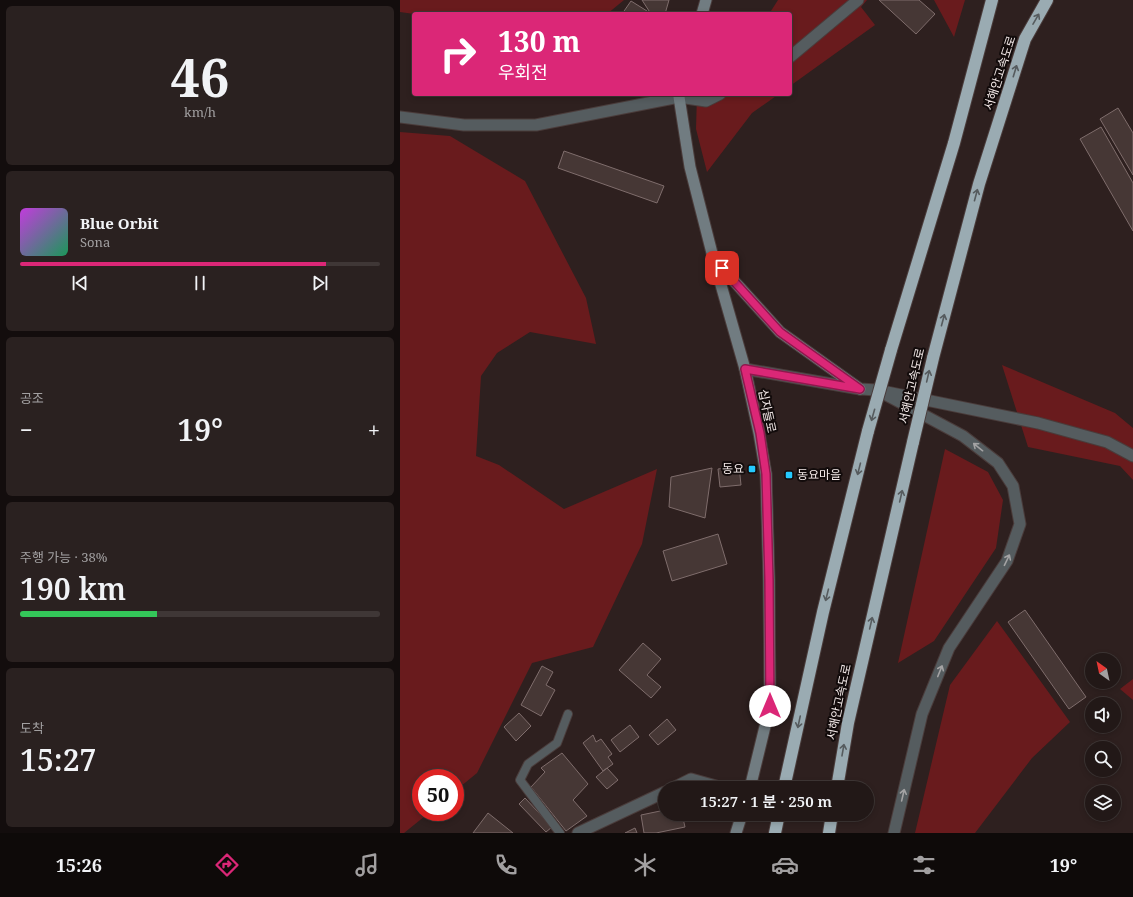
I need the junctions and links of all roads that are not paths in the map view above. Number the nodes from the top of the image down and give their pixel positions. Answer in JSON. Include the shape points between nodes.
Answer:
{"nodes":[{"id":1,"x":706,"y":0,"type":"edge"},
{"id":2,"x":858,"y":0,"type":"edge"},
{"id":3,"x":992,"y":0,"type":"edge"},
{"id":4,"x":1047,"y":0,"type":"edge"},
{"id":5,"x":703,"y":12,"type":"edge"},
{"id":6,"x":792,"y":55,"type":"edge"},
{"id":7,"x":679,"y":96,"type":"edge"},
{"id":8,"x":716,"y":96,"type":"edge"},
{"id":9,"x":400,"y":117,"type":"edge"},
{"id":10,"x":713,"y":258,"type":"junction"},
{"id":11,"x":745,"y":369,"type":"junction"},
{"id":12,"x":860,"y":389,"type":"junction"},
{"id":13,"x":877,"y":390,"type":"junction"},
{"id":14,"x":1133,"y":456,"type":"edge"},
{"id":15,"x":568,"y":714,"type":"dead end"},
{"id":16,"x":688,"y":781,"type":"edge"},
{"id":17,"x":699,"y":781,"type":"edge"},
{"id":18,"x":752,"y":781,"type":"edge"},
{"id":19,"x":786,"y":781,"type":"edge"},
{"id":20,"x":838,"y":781,"type":"edge"},
{"id":21,"x":658,"y":795,"type":"edge"},
{"id":22,"x":740,"y":821,"type":"edge"},
{"id":23,"x":778,"y":821,"type":"edge"},
{"id":24,"x":831,"y":821,"type":"edge"},
{"id":25,"x":560,"y":833,"type":"edge"},
{"id":26,"x":578,"y":833,"type":"edge"},
{"id":27,"x":736,"y":833,"type":"edge"},
{"id":28,"x":775,"y":833,"type":"edge"},
{"id":29,"x":829,"y":833,"type":"edge"},
{"id":30,"x":894,"y":833,"type":"edge"}],
"edges":[{"from":1,"to":5,"type":"main road"},
{"from":2,"to":6,"type":"street"},
{"from":3,"to":19,"type":"highway","name":"서해안고속도로","one_way":true,"bridge":true,"via":[[954,143],[868,431],[823,612]]},
{"from":20,"to":4,"type":"highway","name":"서해안고속도로","one_way":true,"bridge":true,"via":[[848,723],[913,442],[979,184],[1024,39]]},
{"from":7,"to":8,"type":"street","via":[[706,101]]},
{"from":7,"to":9,"type":"street","via":[[536,125],[464,125]]},
{"from":7,"to":10,"type":"main road","name":"십자들로","via":[[690,167]]},
{"from":10,"to":11,"type":"main road","name":"십자들로"},
{"from":10,"to":12,"type":"main road","via":[[780,332]]},
{"from":11,"to":12,"type":"street"},
{"from":11,"to":18,"type":"main road","name":"십자들로","via":[[760,433],[766,474],[769,580],[770,706]]},
{"from":12,"to":13,"type":"street"},
{"from":13,"to":14,"type":"street","via":[[1038,423],[1107,442]]},
{"from":30,"to":13,"type":"street","one_way":true,"via":[[922,714],[949,648],[1008,561],[1020,524],[1013,486],[998,464],[963,436]]},
{"from":15,"to":25,"type":"lane","via":[[557,743],[528,764],[520,780]]},
{"from":16,"to":17,"type":"street"},
{"from":21,"to":26,"type":"street"},
{"from":22,"to":27,"type":"main road"},
{"from":23,"to":28,"type":"highway"},
{"from":24,"to":29,"type":"highway"}]}
